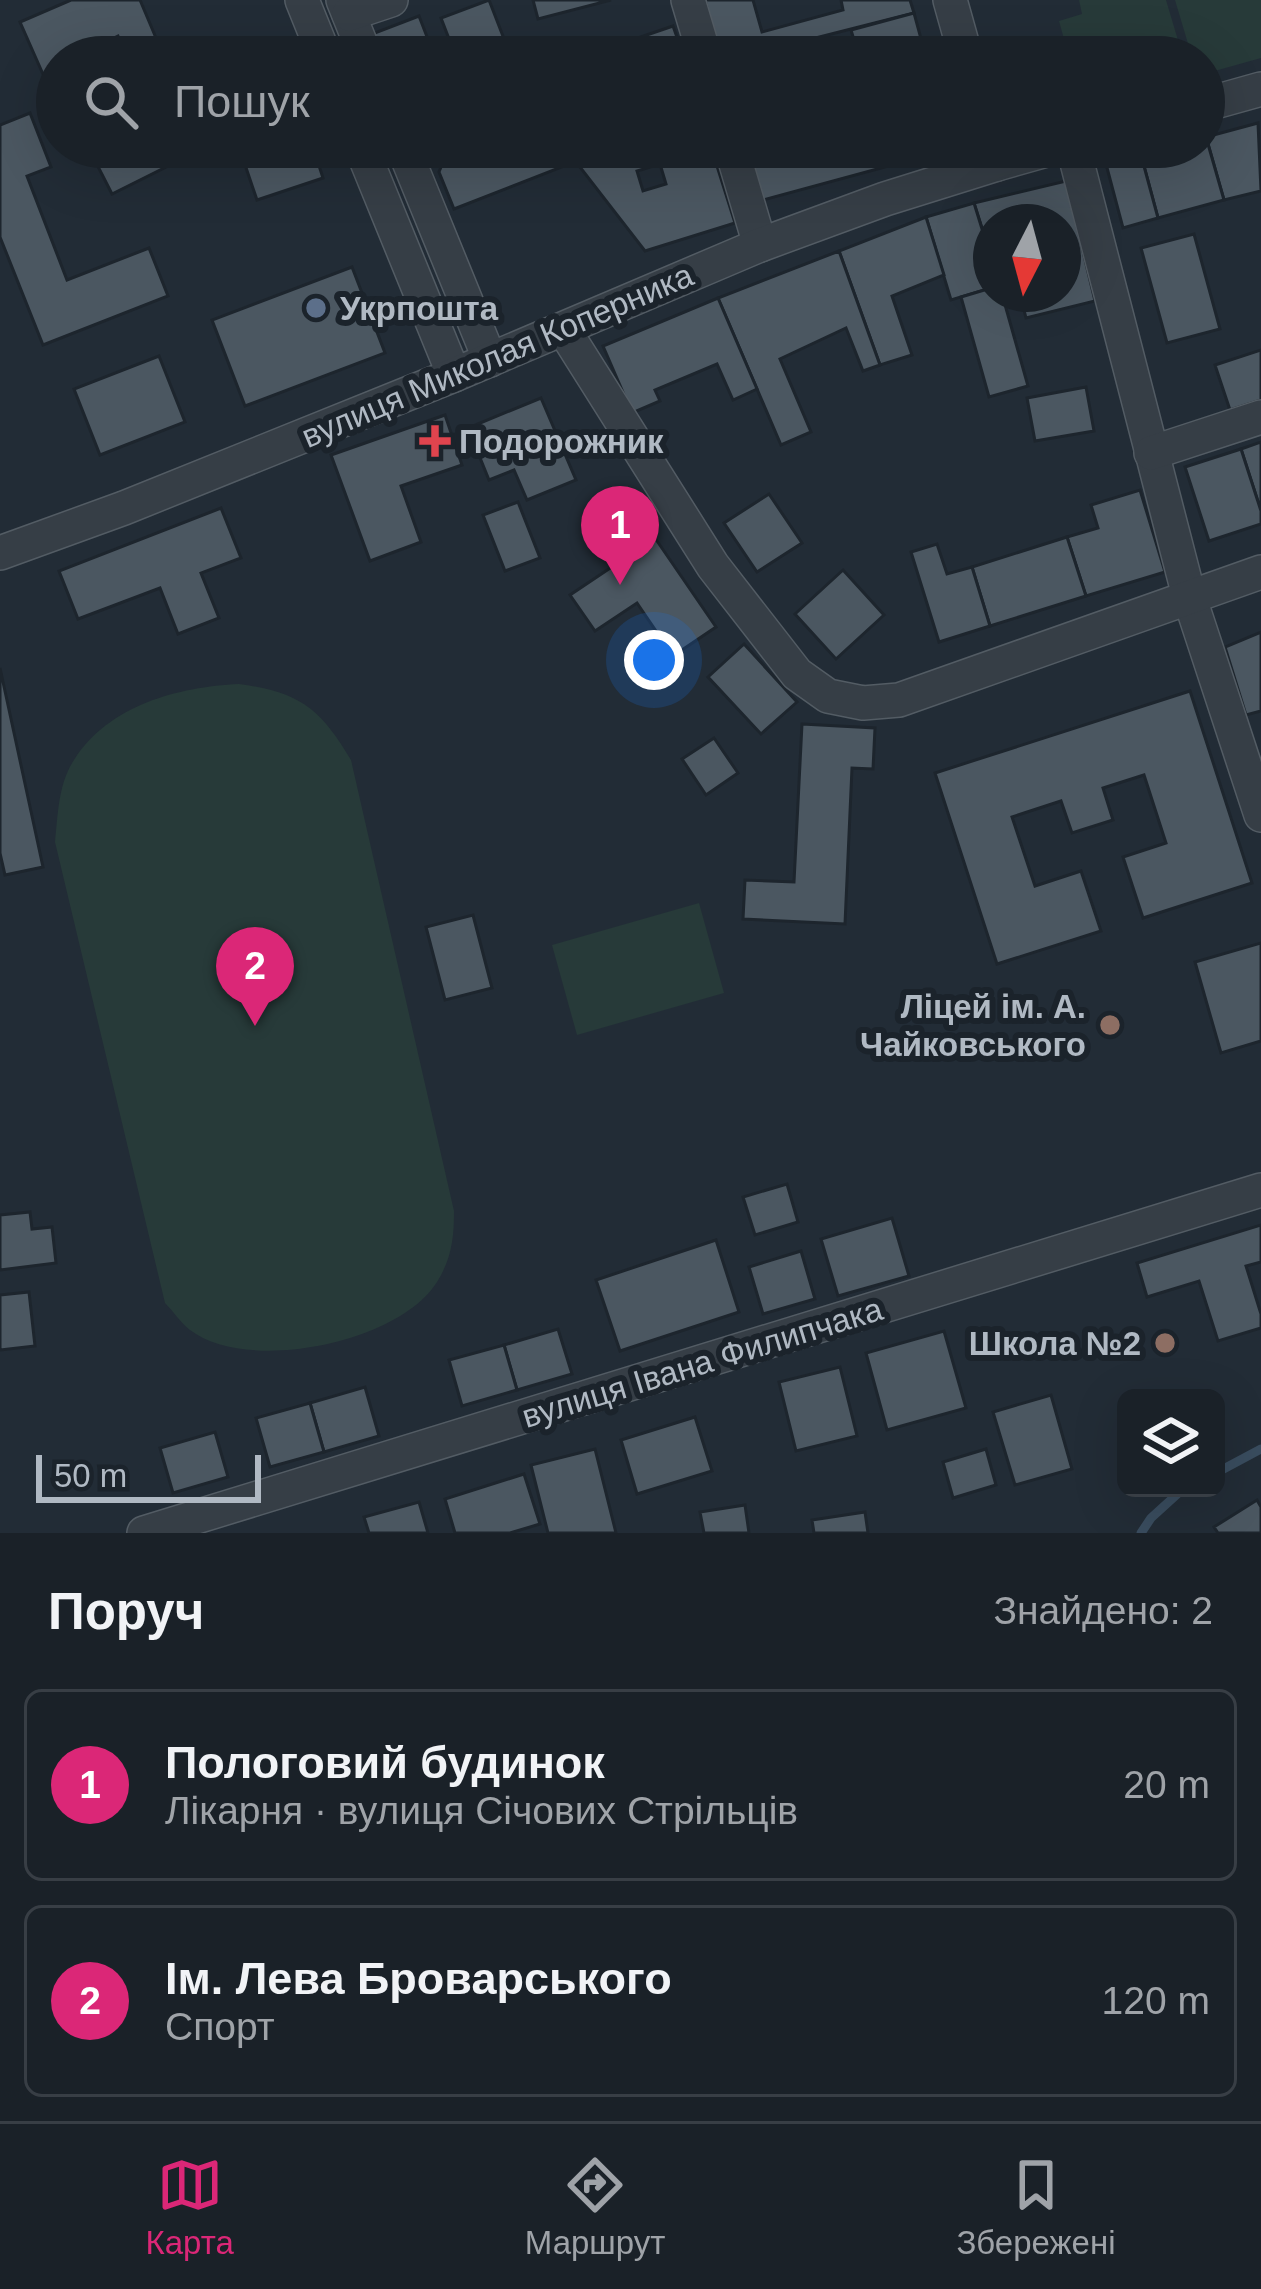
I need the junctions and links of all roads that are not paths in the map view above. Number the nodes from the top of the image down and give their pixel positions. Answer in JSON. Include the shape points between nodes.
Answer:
{"nodes":[{"id":1,"x":302,"y":0,"type":"edge"},
{"id":2,"x":391,"y":0,"type":"edge"},
{"id":3,"x":688,"y":0,"type":"edge"},
{"id":4,"x":950,"y":0,"type":"edge"},
{"id":5,"x":346,"y":7,"type":"edge"},
{"id":6,"x":317,"y":36,"type":"edge"},
{"id":7,"x":358,"y":36,"type":"edge"},
{"id":8,"x":699,"y":36,"type":"edge"},
{"id":9,"x":960,"y":36,"type":"edge"},
{"id":10,"x":1261,"y":89,"type":"edge"},
{"id":11,"x":1225,"y":99,"type":"edge"},
{"id":12,"x":370,"y":168,"type":"edge"},
{"id":13,"x":412,"y":168,"type":"edge"},
{"id":14,"x":737,"y":168,"type":"edge"},
{"id":15,"x":964,"y":168,"type":"edge"},
{"id":16,"x":1078,"y":168,"type":"edge"},
{"id":17,"x":760,"y":245,"type":"junction"},
{"id":18,"x":564,"y":330,"type":"junction"},
{"id":19,"x":490,"y":360,"type":"junction"},
{"id":20,"x":454,"y":375,"type":"junction"},
{"id":21,"x":1261,"y":417,"type":"edge"},
{"id":22,"x":1151,"y":453,"type":"junction"},
{"id":23,"x":0,"y":553,"type":"edge"},
{"id":24,"x":1261,"y":572,"type":"edge"},
{"id":25,"x":1189,"y":596,"type":"junction"},
{"id":26,"x":1261,"y":815,"type":"edge"},
{"id":27,"x":1261,"y":1190,"type":"edge"},
{"id":28,"x":144,"y":1533,"type":"edge"}],
"edges":[{"from":1,"to":6,"type":"street"},
{"from":2,"to":5,"type":"street"},
{"from":3,"to":8,"type":"street"},
{"from":4,"to":9,"type":"street"},
{"from":5,"to":7,"type":"street"},
{"from":10,"to":11,"type":"street"},
{"from":12,"to":20,"type":"street"},
{"from":13,"to":19,"type":"street"},
{"from":14,"to":17,"type":"street"},
{"from":15,"to":17,"type":"street","name":"вулиця Миколая Коперника"},
{"from":16,"to":22,"type":"street"},
{"from":17,"to":18,"type":"street","name":"вулиця Миколая Коперника"},
{"from":18,"to":19,"type":"street","name":"вулиця Миколая Коперника"},
{"from":18,"to":25,"type":"street","via":[[713,566],[797,674],[828,696],[899,700]]},
{"from":19,"to":20,"type":"street","name":"вулиця Миколая Коперника"},
{"from":20,"to":23,"type":"street","name":"вулиця Миколая Коперника"},
{"from":21,"to":22,"type":"street"},
{"from":22,"to":25,"type":"street"},
{"from":24,"to":25,"type":"street"},
{"from":25,"to":26,"type":"street"},
{"from":27,"to":28,"type":"street","name":"вулиця Івана Филипчака"}]}
